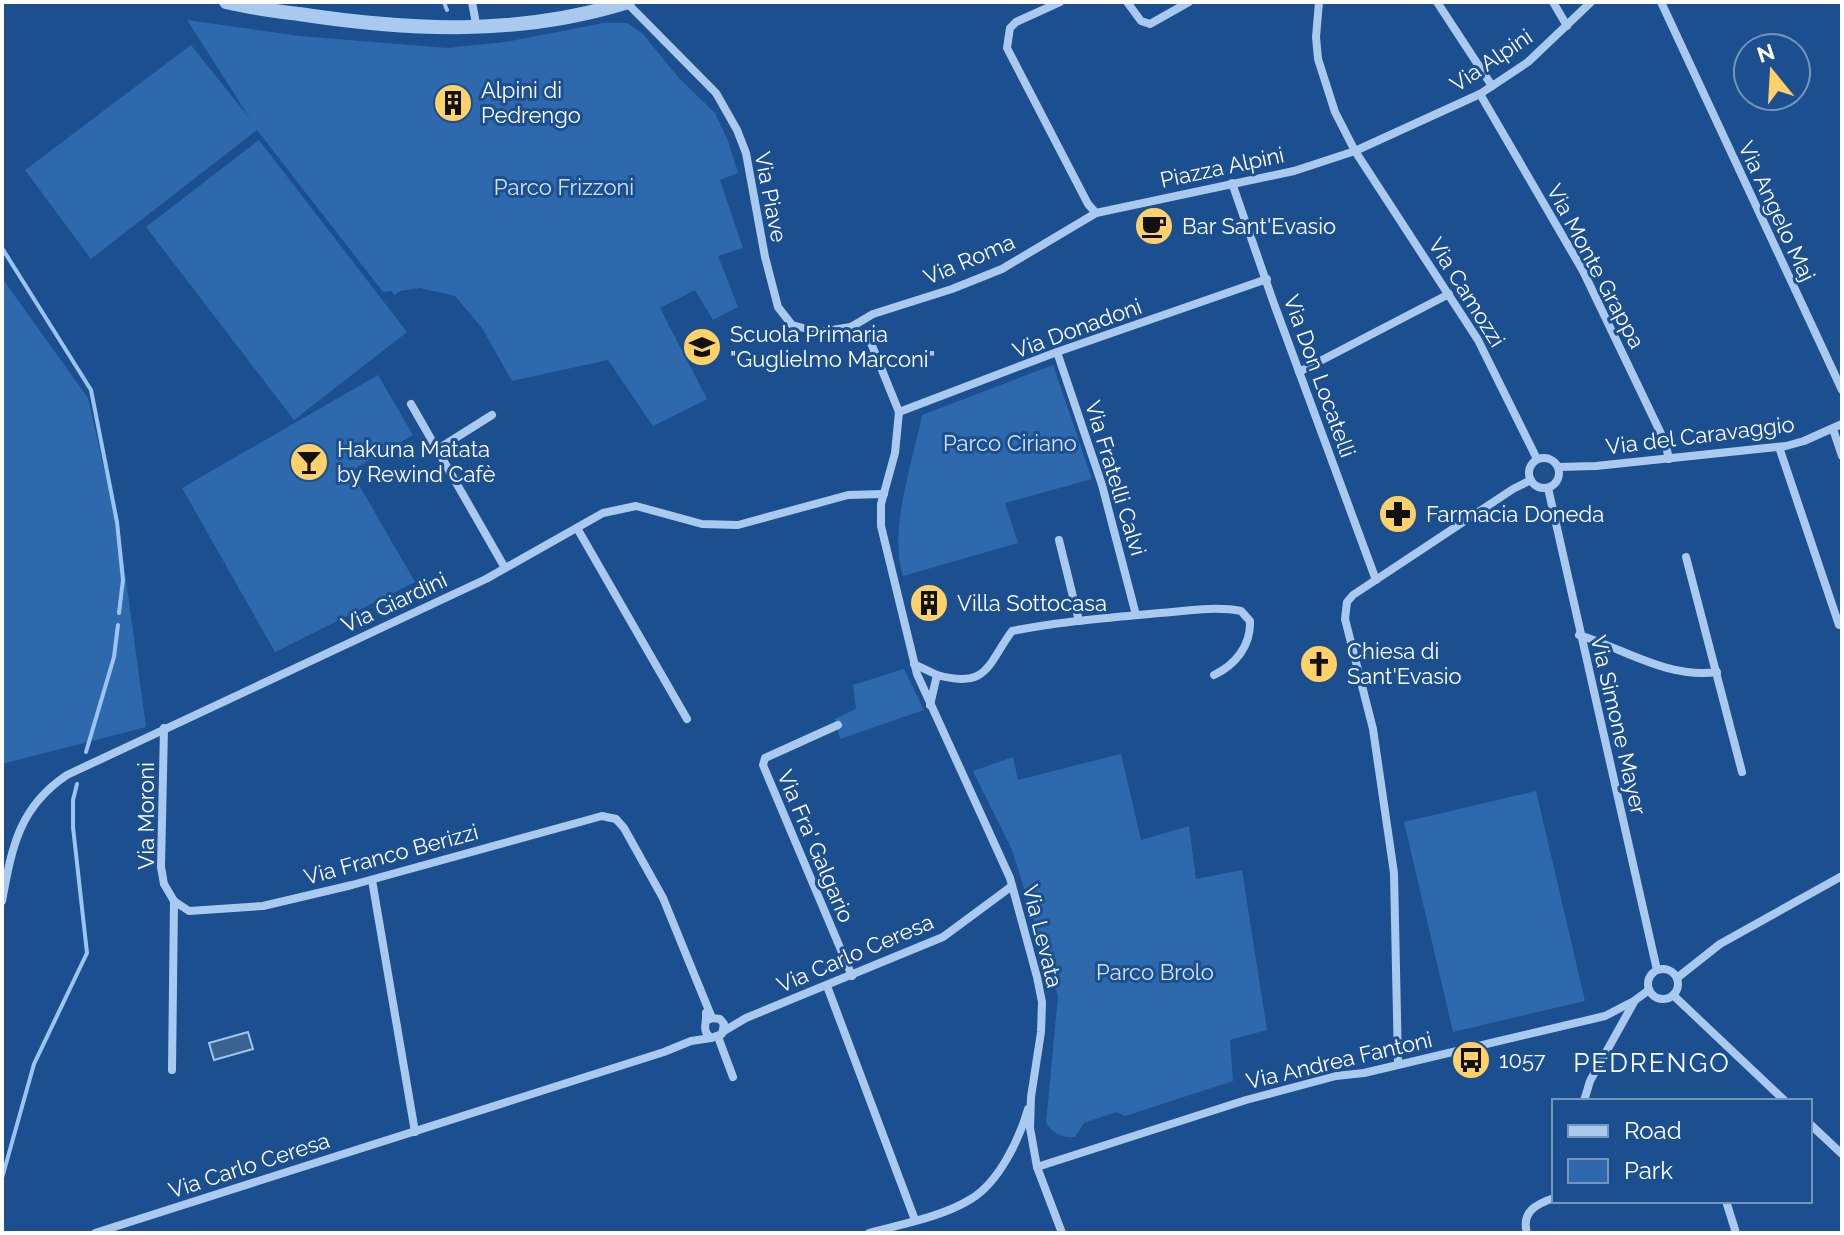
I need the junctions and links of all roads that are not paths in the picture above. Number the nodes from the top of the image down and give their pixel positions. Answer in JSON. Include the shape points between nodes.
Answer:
{"nodes":[{"id":1,"x":226,"y":2,"type":"edge"},
{"id":2,"x":472,"y":2,"type":"edge"},
{"id":3,"x":627,"y":2,"type":"edge"},
{"id":4,"x":1060,"y":2,"type":"edge"},
{"id":5,"x":1127,"y":2,"type":"edge"},
{"id":6,"x":1189,"y":2,"type":"edge"},
{"id":7,"x":1319,"y":2,"type":"edge"},
{"id":8,"x":1437,"y":2,"type":"edge"},
{"id":9,"x":1553,"y":2,"type":"edge"},
{"id":10,"x":1591,"y":2,"type":"edge"},
{"id":11,"x":1661,"y":2,"type":"edge"},
{"id":12,"x":1567,"y":26,"type":"junction"},
{"id":13,"x":477,"y":29,"type":"junction"},
{"id":14,"x":1492,"y":86,"type":"junction"},
{"id":15,"x":1480,"y":94,"type":"junction"},
{"id":16,"x":1355,"y":151,"type":"junction"},
{"id":17,"x":1232,"y":183,"type":"junction"},
{"id":18,"x":1096,"y":213,"type":"junction"},
{"id":19,"x":1267,"y":279,"type":"junction"},
{"id":20,"x":1449,"y":294,"type":"junction"},
{"id":21,"x":851,"y":327,"type":"junction"},
{"id":22,"x":1057,"y":352,"type":"junction"},
{"id":23,"x":1299,"y":372,"type":"junction"},
{"id":24,"x":1842,"y":390,"type":"edge"},
{"id":25,"x":411,"y":404,"type":"dead end"},
{"id":26,"x":899,"y":412,"type":"junction"},
{"id":27,"x":492,"y":415,"type":"dead end"},
{"id":28,"x":1842,"y":424,"type":"edge"},
{"id":29,"x":1833,"y":429,"type":"junction"},
{"id":30,"x":1779,"y":447,"type":"junction"},
{"id":31,"x":438,"y":449,"type":"junction"},
{"id":32,"x":1842,"y":456,"type":"edge"},
{"id":33,"x":1537,"y":459,"type":"junction"},
{"id":34,"x":1669,"y":459,"type":"junction"},
{"id":35,"x":1558,"y":467,"type":"junction"},
{"id":36,"x":1531,"y":480,"type":"junction"},
{"id":37,"x":1548,"y":488,"type":"junction"},
{"id":38,"x":884,"y":494,"type":"junction"},
{"id":39,"x":577,"y":528,"type":"junction"},
{"id":40,"x":1059,"y":540,"type":"dead end"},
{"id":41,"x":1686,"y":557,"type":"dead end"},
{"id":42,"x":505,"y":568,"type":"junction"},
{"id":43,"x":1376,"y":580,"type":"junction"},
{"id":44,"x":1136,"y":615,"type":"junction"},
{"id":45,"x":1079,"y":621,"type":"junction"},
{"id":46,"x":1842,"y":624,"type":"edge"},
{"id":47,"x":1579,"y":635,"type":"junction"},
{"id":48,"x":914,"y":664,"type":"junction"},
{"id":49,"x":1717,"y":672,"type":"junction"},
{"id":50,"x":937,"y":675,"type":"junction"},
{"id":51,"x":1214,"y":675,"type":"dead end"},
{"id":52,"x":930,"y":705,"type":"junction"},
{"id":53,"x":687,"y":719,"type":"dead end"},
{"id":54,"x":838,"y":725,"type":"dead end"},
{"id":55,"x":164,"y":728,"type":"junction"},
{"id":56,"x":1742,"y":772,"type":"dead end"},
{"id":57,"x":1842,"y":876,"type":"edge"},
{"id":58,"x":372,"y":880,"type":"junction"},
{"id":59,"x":1012,"y":886,"type":"junction"},
{"id":60,"x":2,"y":901,"type":"edge"},
{"id":61,"x":174,"y":901,"type":"junction"},
{"id":62,"x":1657,"y":970,"type":"junction"},
{"id":63,"x":852,"y":976,"type":"junction"},
{"id":64,"x":1677,"y":978,"type":"junction"},
{"id":65,"x":827,"y":986,"type":"junction"},
{"id":66,"x":1649,"y":990,"type":"junction"},
{"id":67,"x":1673,"y":995,"type":"junction"},
{"id":68,"x":1634,"y":1001,"type":"junction"},
{"id":69,"x":746,"y":1018,"type":"junction"},
{"id":70,"x":710,"y":1021,"type":"junction"},
{"id":71,"x":718,"y":1035,"type":"junction"},
{"id":72,"x":691,"y":1041,"type":"junction"},
{"id":73,"x":1398,"y":1064,"type":"junction"},
{"id":74,"x":172,"y":1070,"type":"dead end"},
{"id":75,"x":733,"y":1077,"type":"dead end"},
{"id":76,"x":1031,"y":1097,"type":"junction"},
{"id":77,"x":1585,"y":1099,"type":"edge"},
{"id":78,"x":1783,"y":1099,"type":"edge"},
{"id":79,"x":1812,"y":1126,"type":"edge"},
{"id":80,"x":415,"y":1132,"type":"junction"},
{"id":81,"x":1842,"y":1154,"type":"edge"},
{"id":82,"x":1037,"y":1167,"type":"junction"},
{"id":83,"x":1552,"y":1199,"type":"edge"},
{"id":84,"x":1727,"y":1203,"type":"edge"},
{"id":85,"x":915,"y":1220,"type":"junction"},
{"id":86,"x":95,"y":1233,"type":"edge"},
{"id":87,"x":869,"y":1233,"type":"edge"},
{"id":88,"x":1062,"y":1233,"type":"edge"},
{"id":89,"x":1527,"y":1233,"type":"edge"},
{"id":90,"x":1736,"y":1233,"type":"edge"}],
"edges":[{"from":1,"to":13,"type":"street","via":[[349,22]]},
{"from":2,"to":13,"type":"street"},
{"from":3,"to":13,"type":"street","via":[[560,21]]},
{"from":3,"to":21,"type":"street","name":"Via Piave","via":[[716,93],[737,130],[775,298],[784,317],[792,325],[819,332]]},
{"from":4,"to":18,"type":"street","via":[[1016,22],[1007,48]]},
{"from":5,"to":6,"type":"street","via":[[1141,21],[1150,24]]},
{"from":7,"to":16,"type":"street","name":"Via Camozzi","via":[[1318,59],[1335,112]]},
{"from":8,"to":14,"type":"street"},
{"from":9,"to":12,"type":"street"},
{"from":10,"to":12,"type":"street","name":"Via Alpini"},
{"from":11,"to":24,"type":"street","name":"Via Angelo Maj"},
{"from":12,"to":14,"type":"street","name":"Via Alpini"},
{"from":14,"to":15,"type":"street","name":"Via Alpini"},
{"from":15,"to":16,"type":"street","name":"Via Alpini"},
{"from":15,"to":34,"type":"street","name":"Via Monte Grappa","via":[[1583,271]]},
{"from":16,"to":17,"type":"street","name":"Piazza Alpini"},
{"from":16,"to":20,"type":"street","name":"Via Camozzi"},
{"from":17,"to":18,"type":"street","name":"Piazza Alpini"},
{"from":17,"to":19,"type":"street","name":"Via Don Locatelli"},
{"from":18,"to":21,"type":"street","name":"Via Roma","via":[[1002,269],[873,314]]},
{"from":19,"to":22,"type":"street","name":"Via Donadoni"},
{"from":19,"to":23,"type":"street","name":"Via Don Locatelli"},
{"from":20,"to":23,"type":"street"},
{"from":20,"to":33,"type":"street","name":"Via Camozzi"},
{"from":21,"to":26,"type":"street","via":[[869,338]]},
{"from":22,"to":26,"type":"street","name":"Via Donadoni"},
{"from":22,"to":44,"type":"street","name":"Via Fratelli Calvi","via":[[1102,485]]},
{"from":23,"to":43,"type":"street","name":"Via Don Locatelli"},
{"from":25,"to":31,"type":"street"},
{"from":26,"to":38,"type":"street","name":"Via Levata"},
{"from":27,"to":31,"type":"street"},
{"from":28,"to":29,"type":"street","name":"Via del Caravaggio"},
{"from":29,"to":30,"type":"street","name":"Via del Caravaggio"},
{"from":29,"to":32,"type":"street"},
{"from":30,"to":34,"type":"street","name":"Via del Caravaggio"},
{"from":30,"to":46,"type":"street"},
{"from":31,"to":42,"type":"street"},
{"from":33,"to":35,"type":"street","via":[[1550,459]]},
{"from":33,"to":36,"type":"street","via":[[1529,468]]},
{"from":34,"to":35,"type":"street","name":"Via del Caravaggio"},
{"from":35,"to":37,"type":"street","via":[[1558,480]]},
{"from":36,"to":37,"type":"street"},
{"from":36,"to":43,"type":"street"},
{"from":37,"to":47,"type":"street","name":"Via Simone Mayer"},
{"from":38,"to":39,"type":"street","name":"Via Giardini","via":[[848,495],[738,525],[702,524],[636,506],[603,513]]},
{"from":38,"to":48,"type":"street","name":"Via Levata","via":[[881,526]]},
{"from":39,"to":42,"type":"street","name":"Via Giardini"},
{"from":39,"to":53,"type":"street"},
{"from":40,"to":45,"type":"street"},
{"from":41,"to":49,"type":"street"},
{"from":42,"to":55,"type":"street","name":"Via Giardini"},
{"from":43,"to":73,"type":"street","via":[[1353,595],[1345,610],[1373,729],[1394,873]]},
{"from":44,"to":45,"type":"street"},
{"from":44,"to":51,"type":"street","via":[[1241,611],[1250,621],[1250,638],[1242,653]]},
{"from":45,"to":50,"type":"street","via":[[1012,631],[995,661],[972,679]]},
{"from":47,"to":49,"type":"street","via":[[1672,670]]},
{"from":47,"to":62,"type":"street","name":"Via Simone Mayer"},
{"from":48,"to":50,"type":"street"},
{"from":48,"to":52,"type":"street","name":"Via Levata"},
{"from":49,"to":56,"type":"street"},
{"from":50,"to":52,"type":"street"},
{"from":52,"to":59,"type":"street","name":"Via Levata"},
{"from":54,"to":63,"type":"street","name":"Via Fra' Galgario","via":[[765,758],[763,765]]},
{"from":55,"to":60,"type":"street","name":"Via Giardini","via":[[67,775],[38,798],[18,833]]},
{"from":55,"to":61,"type":"street","name":"Via Moroni","via":[[161,867]]},
{"from":57,"to":64,"type":"street","via":[[1720,944]]},
{"from":58,"to":61,"type":"street","name":"Via Franco Berizzi","via":[[263,906],[189,911]]},
{"from":58,"to":70,"type":"street","name":"Via Franco Berizzi","via":[[602,816],[616,819],[663,898]]},
{"from":58,"to":80,"type":"street"},
{"from":59,"to":63,"type":"street","name":"Via Carlo Ceresa","via":[[943,937]]},
{"from":59,"to":76,"type":"street","name":"Via Levata","via":[[1042,1002]]},
{"from":61,"to":74,"type":"street","name":"Via Moroni"},
{"from":62,"to":64,"type":"street","via":[[1669,970]]},
{"from":62,"to":66,"type":"street","via":[[1650,976]]},
{"from":63,"to":65,"type":"street","name":"Via Carlo Ceresa"},
{"from":64,"to":67,"type":"street"},
{"from":65,"to":69,"type":"street","name":"Via Carlo Ceresa"},
{"from":65,"to":85,"type":"street"},
{"from":66,"to":67,"type":"street","via":[[1662,999]]},
{"from":66,"to":68,"type":"street","name":"Via Andrea Fantoni"},
{"from":67,"to":78,"type":"street"},
{"from":68,"to":73,"type":"street","name":"Via Andrea Fantoni","via":[[1605,1016]]},
{"from":68,"to":77,"type":"street"},
{"from":69,"to":70,"type":"street","name":"Via Carlo Ceresa"},
{"from":69,"to":71,"type":"street","name":"Via Carlo Ceresa"},
{"from":70,"to":71,"type":"street"},
{"from":70,"to":71,"type":"street","via":[[706,1034]]},
{"from":70,"to":72,"type":"street","name":"Via Carlo Ceresa"},
{"from":71,"to":72,"type":"street","name":"Via Carlo Ceresa"},
{"from":71,"to":75,"type":"street"},
{"from":72,"to":80,"type":"street","name":"Via Carlo Ceresa"},
{"from":73,"to":82,"type":"street","name":"Via Andrea Fantoni","via":[[1246,1100]]},
{"from":76,"to":82,"type":"street","name":"Via Levata"},
{"from":76,"to":85,"type":"street","via":[[1020,1136],[982,1191]]},
{"from":79,"to":81,"type":"street"},
{"from":80,"to":86,"type":"street","name":"Via Carlo Ceresa"},
{"from":82,"to":88,"type":"street","name":"Via Levata"},
{"from":83,"to":89,"type":"street","via":[[1530,1211],[1524,1224]]},
{"from":84,"to":90,"type":"street"},
{"from":85,"to":87,"type":"street"}]}
